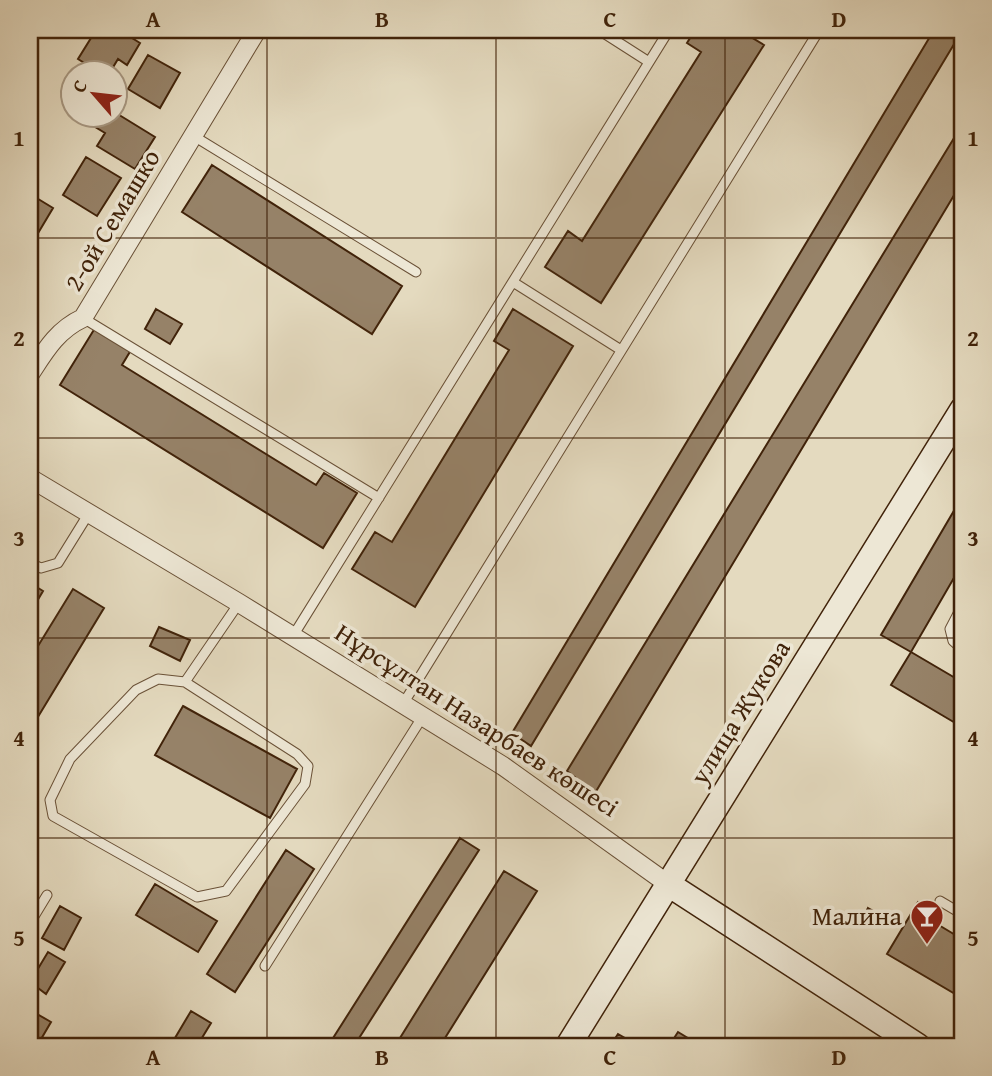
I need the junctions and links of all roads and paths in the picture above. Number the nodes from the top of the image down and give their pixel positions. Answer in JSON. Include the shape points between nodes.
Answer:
{"nodes":[{"id":1,"x":257,"y":30,"type":"edge"},
{"id":2,"x":599,"y":30,"type":"edge"},
{"id":3,"x":669,"y":30,"type":"edge"},
{"id":4,"x":817,"y":30,"type":"edge"},
{"id":5,"x":649,"y":62,"type":"junction"},
{"id":6,"x":192,"y":135,"type":"junction"},
{"id":7,"x":416,"y":272,"type":"dead end"},
{"id":8,"x":513,"y":282,"type":"junction"},
{"id":9,"x":83,"y":318,"type":"junction"},
{"id":10,"x":621,"y":351,"type":"junction"},
{"id":11,"x":30,"y":374,"type":"edge"},
{"id":12,"x":962,"y":410,"type":"edge"},
{"id":13,"x":32,"y":484,"type":"edge"},
{"id":14,"x":379,"y":498,"type":"junction"},
{"id":15,"x":89,"y":513,"type":"junction"},
{"id":16,"x":30,"y":563,"type":"edge"},
{"id":17,"x":239,"y":603,"type":"junction"},
{"id":18,"x":962,"y":607,"type":"edge"},
{"id":19,"x":293,"y":636,"type":"junction"},
{"id":20,"x":962,"y":649,"type":"edge"},
{"id":21,"x":185,"y":682,"type":"junction"},
{"id":22,"x":403,"y":704,"type":"junction"},
{"id":23,"x":423,"y":716,"type":"junction"},
{"id":24,"x":668,"y":884,"type":"junction"},
{"id":25,"x":47,"y":895,"type":"dead end"},
{"id":26,"x":940,"y":901,"type":"dead end"},
{"id":27,"x":962,"y":914,"type":"edge"},
{"id":28,"x":30,"y":923,"type":"edge"},
{"id":29,"x":265,"y":966,"type":"dead end"},
{"id":30,"x":568,"y":1046,"type":"edge"},
{"id":31,"x":918,"y":1046,"type":"edge"}],
"edges":[{"from":1,"to":6,"type":"street","name":"2-ой Семашко"},
{"from":2,"to":5,"type":"lane"},
{"from":3,"to":5,"type":"lane"},
{"from":4,"to":10,"type":"lane"},
{"from":5,"to":8,"type":"lane"},
{"from":6,"to":7,"type":"lane"},
{"from":6,"to":9,"type":"street","name":"2-ой Семашко"},
{"from":8,"to":10,"type":"lane"},
{"from":8,"to":14,"type":"lane"},
{"from":9,"to":11,"type":"street","name":"2-ой Семашко","via":[[57,335]]},
{"from":9,"to":14,"type":"lane"},
{"from":10,"to":22,"type":"lane"},
{"from":12,"to":24,"type":"main road","name":"улица Жукова"},
{"from":13,"to":15,"type":"street","name":"Нұрсұлтан Назарбаев көшесі"},
{"from":14,"to":19,"type":"lane"},
{"from":15,"to":16,"type":"lane","via":[[58,563],[41,568]]},
{"from":15,"to":17,"type":"street","name":"Нұрсұлтан Назарбаев көшесі"},
{"from":17,"to":19,"type":"street","name":"Нұрсұлтан Назарбаев көшесі"},
{"from":17,"to":21,"type":"lane"},
{"from":18,"to":20,"type":"lane","via":[[950,629],[953,641]]},
{"from":19,"to":22,"type":"street","name":"Нұрсұлтан Назарбаев көшесі"},
{"from":21,"to":21,"type":"lane","via":[[158,679],[136,690],[70,760],[50,800],[53,816],[197,897],[226,891],[306,784],[308,766],[297,754]]},
{"from":22,"to":23,"type":"street","name":"Нұрсұлтан Назарбаев көшесі"},
{"from":23,"to":24,"type":"street","name":"Нұрсұлтан Назарбаев көшесі","via":[[503,766]]},
{"from":23,"to":29,"type":"lane"},
{"from":24,"to":30,"type":"main road","name":"улица Жукова"},
{"from":24,"to":31,"type":"main road","name":"Нұрсұлтан Назарбаев көшесі"},
{"from":25,"to":28,"type":"lane"},
{"from":26,"to":27,"type":"lane"}]}
